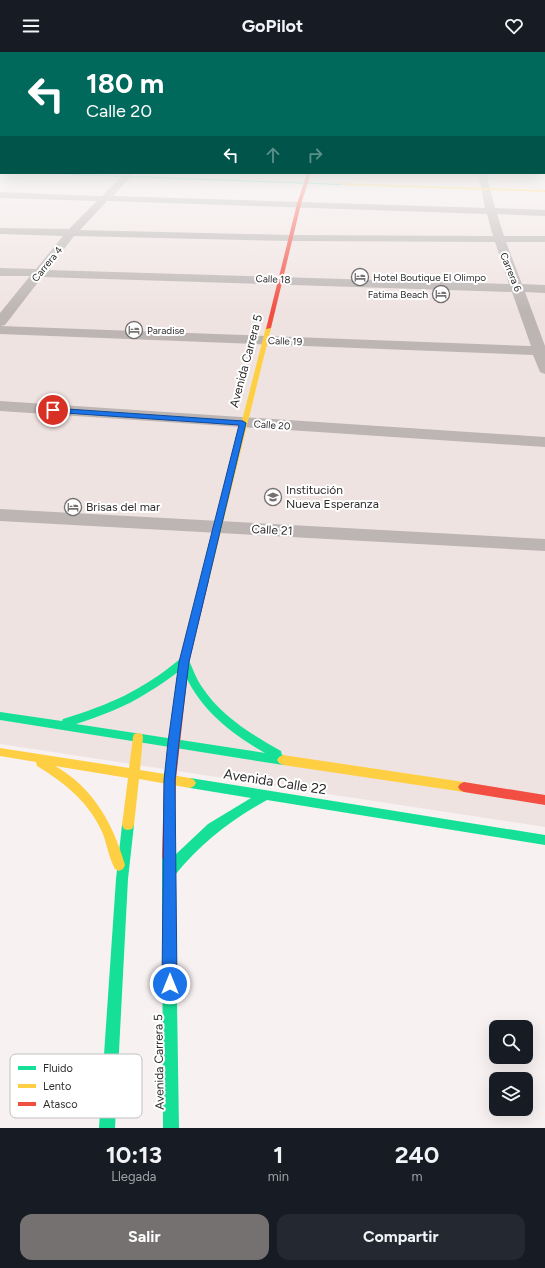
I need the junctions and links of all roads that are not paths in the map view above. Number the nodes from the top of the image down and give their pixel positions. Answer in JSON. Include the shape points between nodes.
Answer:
{"nodes":[{"id":1,"x":90,"y":213,"type":"edge"},
{"id":2,"x":297,"y":213,"type":"edge"},
{"id":3,"x":491,"y":213,"type":"edge"},
{"id":4,"x":0,"y":231,"type":"edge"},
{"id":5,"x":72,"y":232,"type":"junction"},
{"id":6,"x":291,"y":238,"type":"junction"},
{"id":7,"x":498,"y":239,"type":"junction"},
{"id":8,"x":545,"y":239,"type":"edge"},
{"id":9,"x":0,"y":272,"type":"edge"},
{"id":10,"x":38,"y":274,"type":"junction"},
{"id":11,"x":280,"y":280,"type":"junction"},
{"id":12,"x":518,"y":288,"type":"junction"},
{"id":13,"x":545,"y":289,"type":"edge"},
{"id":14,"x":0,"y":322,"type":"edge"},
{"id":15,"x":0,"y":330,"type":"edge"},
{"id":16,"x":264,"y":340,"type":"junction"},
{"id":17,"x":542,"y":351,"type":"edge"},
{"id":18,"x":545,"y":369,"type":"edge"},
{"id":19,"x":0,"y":406,"type":"edge"},
{"id":20,"x":243,"y":423,"type":"junction"},
{"id":21,"x":545,"y":442,"type":"edge"},
{"id":22,"x":0,"y":514,"type":"edge"},
{"id":23,"x":217,"y":527,"type":"junction"},
{"id":24,"x":545,"y":545,"type":"edge"},
{"id":25,"x":184,"y":662,"type":"junction"},
{"id":26,"x":0,"y":716,"type":"edge"},
{"id":27,"x":58,"y":725,"type":"junction"},
{"id":28,"x":138,"y":737,"type":"junction"},
{"id":29,"x":173,"y":742,"type":"junction"},
{"id":30,"x":0,"y":752,"type":"edge"},
{"id":31,"x":26,"y":757,"type":"junction"},
{"id":32,"x":291,"y":761,"type":"junction"},
{"id":33,"x":133,"y":774,"type":"junction"},
{"id":34,"x":170,"y":780,"type":"junction"},
{"id":35,"x":267,"y":795,"type":"junction"},
{"id":36,"x":545,"y":800,"type":"edge"},
{"id":37,"x":545,"y":840,"type":"edge"},
{"id":38,"x":168,"y":872,"type":"junction"},
{"id":39,"x":122,"y":879,"type":"junction"},
{"id":40,"x":111,"y":1054,"type":"edge"},
{"id":41,"x":108,"y":1118,"type":"edge"},
{"id":42,"x":107,"y":1128,"type":"edge"},
{"id":43,"x":171,"y":1128,"type":"edge"}],
"edges":[{"from":1,"to":5,"type":"street","name":"Carrera 4"},
{"from":2,"to":6,"type":"street","name":"Avenida Carrera 5"},
{"from":3,"to":7,"type":"street","name":"Carrera 6"},
{"from":4,"to":5,"type":"street"},
{"from":5,"to":6,"type":"street"},
{"from":5,"to":10,"type":"street","name":"Carrera 4"},
{"from":6,"to":7,"type":"street"},
{"from":6,"to":11,"type":"street","name":"Avenida Carrera 5"},
{"from":7,"to":8,"type":"street"},
{"from":7,"to":12,"type":"street","name":"Carrera 6"},
{"from":9,"to":10,"type":"street","name":"Calle 18"},
{"from":10,"to":11,"type":"street","name":"Calle 18"},
{"from":10,"to":14,"type":"street","name":"Carrera 4"},
{"from":11,"to":12,"type":"street","name":"Calle 18"},
{"from":11,"to":16,"type":"street","name":"Avenida Carrera 5"},
{"from":12,"to":13,"type":"street","name":"Calle 18"},
{"from":12,"to":17,"type":"street","name":"Carrera 6"},
{"from":15,"to":16,"type":"street","name":"Calle 19"},
{"from":16,"to":17,"type":"street","name":"Calle 19"},
{"from":16,"to":20,"type":"street","name":"Avenida Carrera 5"},
{"from":17,"to":18,"type":"street","name":"Carrera 6"},
{"from":19,"to":20,"type":"street","name":"Calle 20"},
{"from":20,"to":21,"type":"street","name":"Calle 20"},
{"from":20,"to":23,"type":"street","name":"Avenida Carrera 5"},
{"from":22,"to":23,"type":"street","name":"Calle 21"},
{"from":23,"to":24,"type":"street","name":"Calle 21"},
{"from":23,"to":25,"type":"street","name":"Avenida Carrera 5"},
{"from":25,"to":27,"type":"street","via":[[160,683],[130,701],[96,715]]},
{"from":25,"to":29,"type":"street","name":"Avenida Carrera 5"},
{"from":25,"to":32,"type":"street","via":[[198,690],[221,716],[252,740]]},
{"from":26,"to":27,"type":"street","name":"Avenida Calle 22"},
{"from":27,"to":28,"type":"street","name":"Avenida Calle 22"},
{"from":28,"to":29,"type":"street","name":"Avenida Calle 22"},
{"from":28,"to":33,"type":"street"},
{"from":29,"to":32,"type":"street","name":"Avenida Calle 22"},
{"from":29,"to":34,"type":"street","name":"Avenida Carrera 5"},
{"from":30,"to":31,"type":"street","name":"Avenida Calle 22"},
{"from":31,"to":33,"type":"street","name":"Avenida Calle 22"},
{"from":31,"to":39,"type":"street","via":[[55,769],[81,789],[101,814],[115,844]]},
{"from":32,"to":36,"type":"street","name":"Avenida Calle 22"},
{"from":33,"to":34,"type":"street","name":"Avenida Calle 22"},
{"from":33,"to":39,"type":"street"},
{"from":34,"to":35,"type":"street","name":"Avenida Calle 22"},
{"from":34,"to":38,"type":"street","name":"Avenida Carrera 5"},
{"from":35,"to":37,"type":"street","name":"Avenida Calle 22"},
{"from":35,"to":38,"type":"street","via":[[222,818],[202,833]]},
{"from":38,"to":43,"type":"street","name":"Avenida Carrera 5"},
{"from":39,"to":40,"type":"street"},
{"from":41,"to":42,"type":"street"}]}
